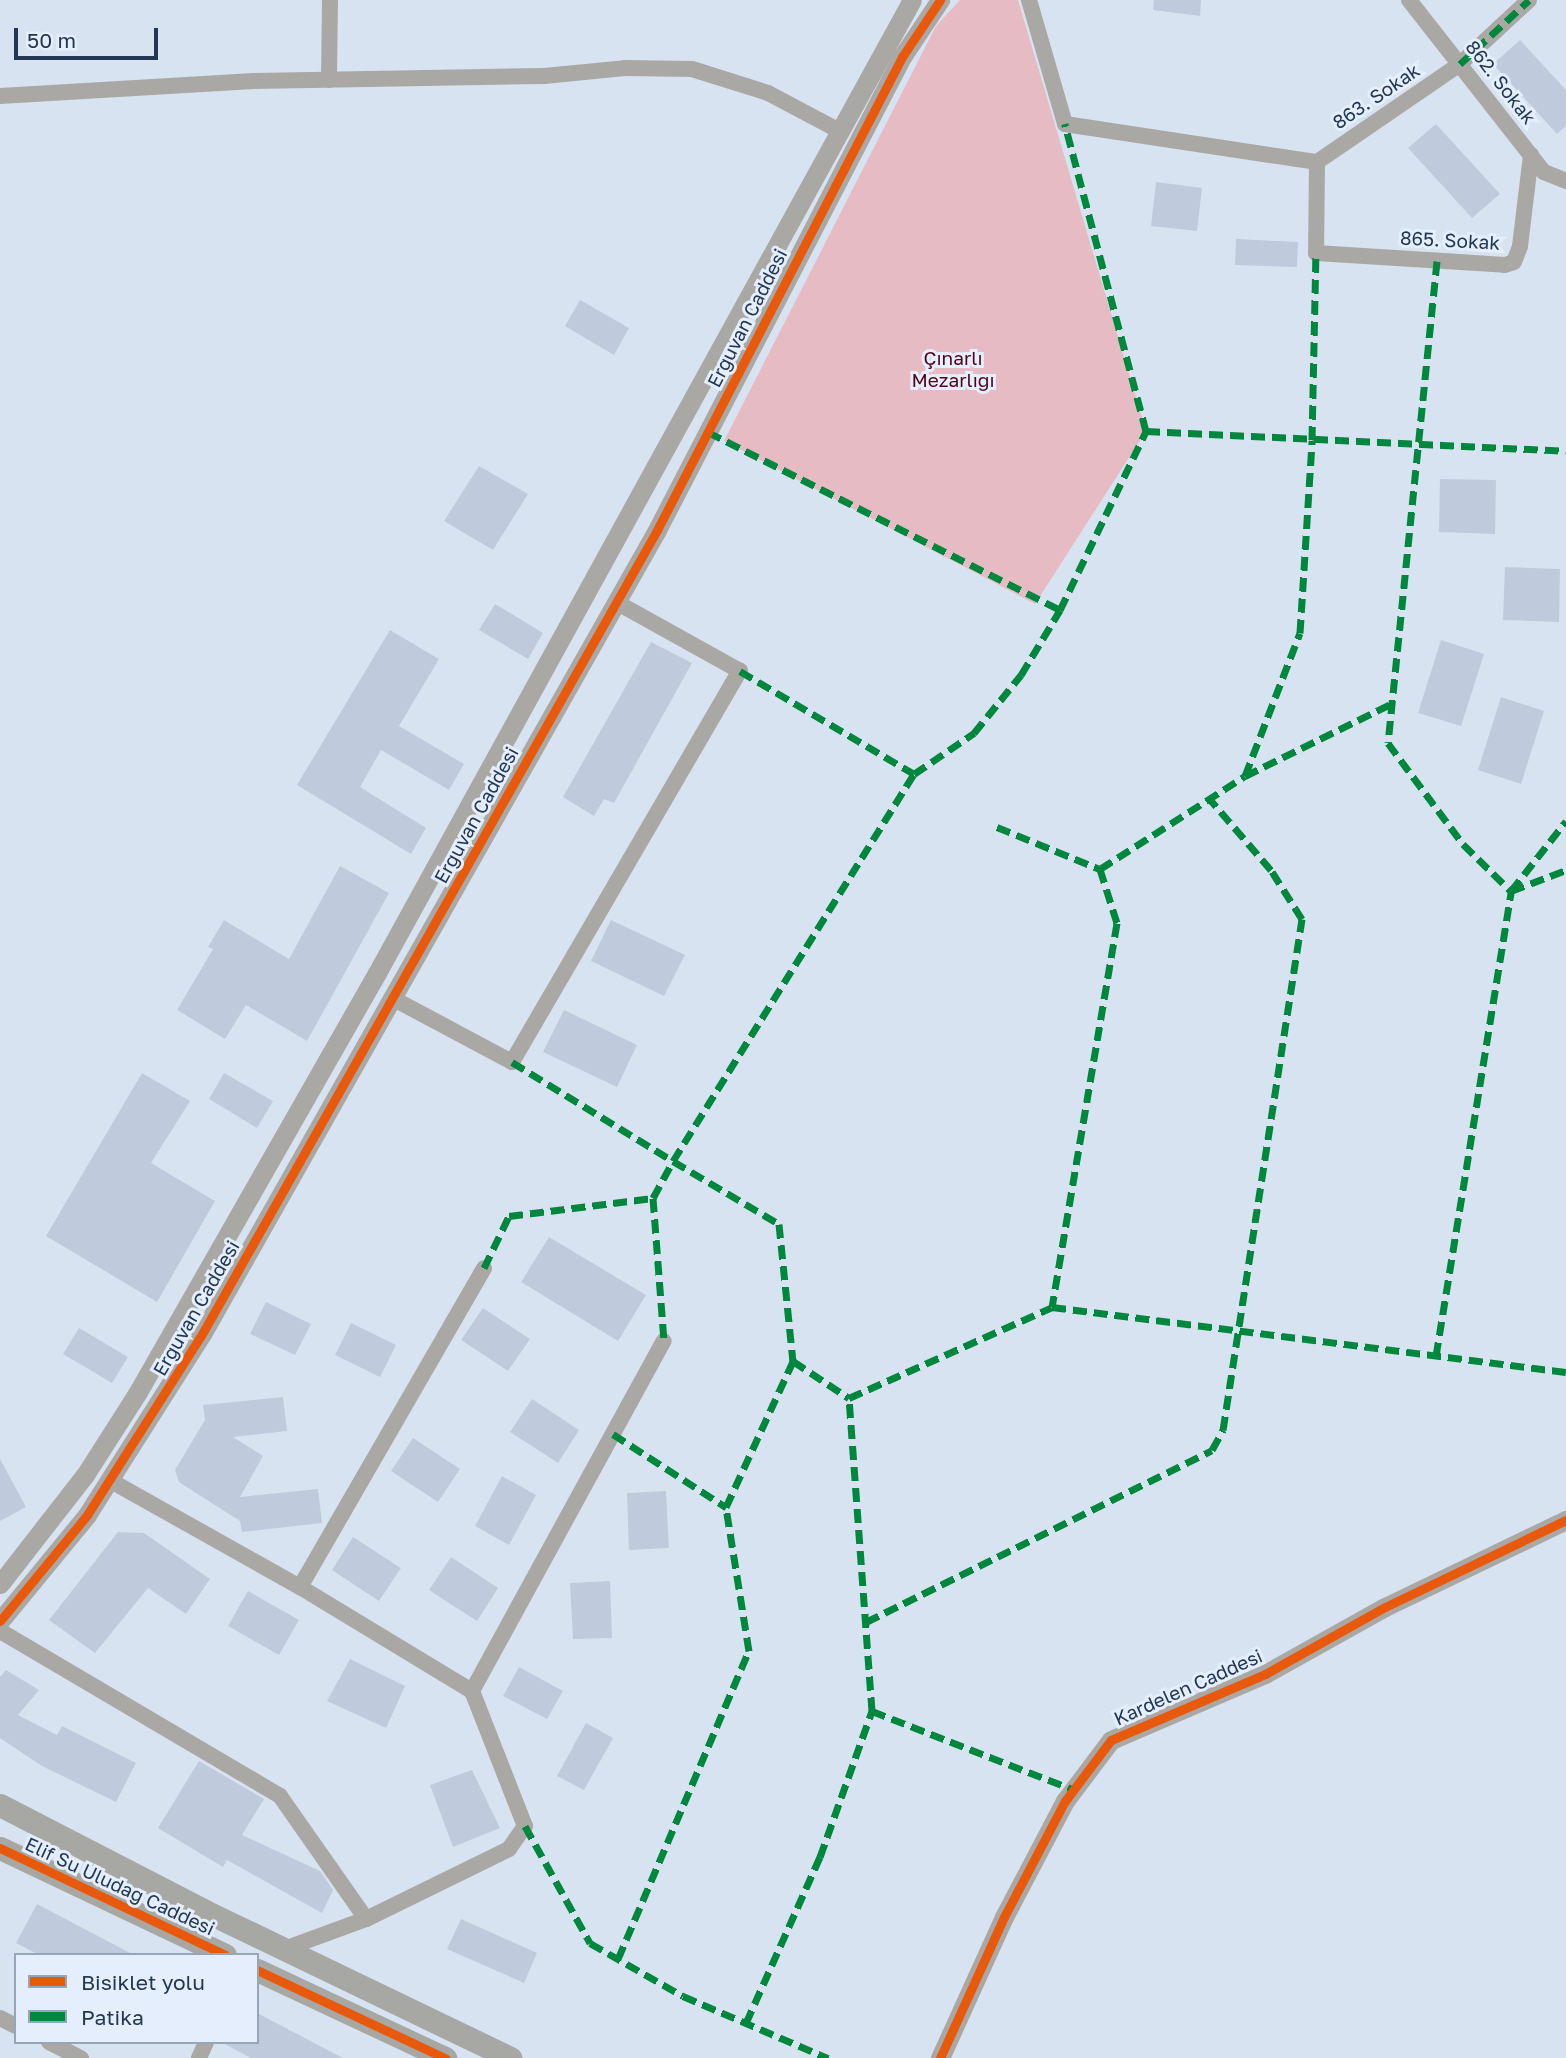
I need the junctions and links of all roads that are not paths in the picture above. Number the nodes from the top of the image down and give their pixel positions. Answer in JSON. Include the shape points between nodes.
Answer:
{"nodes":[{"id":1,"x":330,"y":0,"type":"edge"},
{"id":2,"x":912,"y":0,"type":"edge"},
{"id":3,"x":940,"y":0,"type":"edge"},
{"id":4,"x":1028,"y":0,"type":"edge"},
{"id":5,"x":1409,"y":0,"type":"edge"},
{"id":6,"x":1530,"y":0,"type":"edge"},
{"id":7,"x":1460,"y":64,"type":"junction"},
{"id":8,"x":328,"y":80,"type":"junction"},
{"id":9,"x":0,"y":96,"type":"edge"},
{"id":10,"x":838,"y":130,"type":"junction"},
{"id":11,"x":1531,"y":155,"type":"junction"},
{"id":12,"x":1317,"y":162,"type":"junction"},
{"id":13,"x":1566,"y":181,"type":"edge"},
{"id":14,"x":616,"y":602,"type":"junction"},
{"id":15,"x":392,"y":998,"type":"junction"},
{"id":16,"x":484,"y":1268,"type":"dead end"},
{"id":17,"x":664,"y":1341,"type":"dead end"},
{"id":18,"x":111,"y":1481,"type":"junction"},
{"id":19,"x":1566,"y":1520,"type":"edge"},
{"id":20,"x":0,"y":1584,"type":"edge"},
{"id":21,"x":300,"y":1587,"type":"junction"},
{"id":22,"x":0,"y":1621,"type":"edge"},
{"id":23,"x":0,"y":1631,"type":"edge"},
{"id":24,"x":472,"y":1691,"type":"junction"},
{"id":25,"x":0,"y":1805,"type":"edge"},
{"id":26,"x":0,"y":1848,"type":"edge"},
{"id":27,"x":366,"y":1919,"type":"junction"},
{"id":28,"x":284,"y":1949,"type":"junction"},
{"id":29,"x":221,"y":1953,"type":"edge"},
{"id":30,"x":259,"y":1971,"type":"edge"},
{"id":31,"x":53,"y":2044,"type":"edge"},
{"id":32,"x":81,"y":2058,"type":"edge"},
{"id":33,"x":445,"y":2058,"type":"edge"},
{"id":34,"x":511,"y":2058,"type":"edge"},
{"id":35,"x":940,"y":2058,"type":"edge"}],
"edges":[{"from":1,"to":8,"type":"street"},
{"from":2,"to":10,"type":"street"},
{"from":3,"to":14,"type":"street","name":"Erguvan Caddesi","via":[[902,57]]},
{"from":4,"to":12,"type":"street","via":[[1065,124]]},
{"from":5,"to":7,"type":"street","name":"862. Sokak"},
{"from":6,"to":7,"type":"street","name":"863. Sokak"},
{"from":7,"to":11,"type":"street","name":"862. Sokak"},
{"from":7,"to":12,"type":"street","name":"863. Sokak"},
{"from":8,"to":9,"type":"street"},
{"from":8,"to":10,"type":"street","via":[[692,69],[768,93]]},
{"from":10,"to":20,"type":"street","via":[[384,961],[138,1392],[71,1495]]},
{"from":11,"to":12,"type":"street","name":"865. Sokak","via":[[1514,262],[1493,265],[1316,253]]},
{"from":11,"to":13,"type":"street","name":"862. Sokak","via":[[1544,172]]},
{"from":14,"to":15,"type":"street","name":"Erguvan Caddesi"},
{"from":14,"to":15,"type":"street","via":[[740,671],[512,1062]]},
{"from":15,"to":18,"type":"street","name":"Erguvan Caddesi","via":[[195,1346]]},
{"from":16,"to":21,"type":"street"},
{"from":17,"to":24,"type":"street"},
{"from":18,"to":21,"type":"street"},
{"from":18,"to":22,"type":"street","name":"Erguvan Caddesi"},
{"from":19,"to":35,"type":"street","name":"Kardelen Caddesi","via":[[1385,1607],[1265,1674],[1111,1740],[1065,1801],[1004,1917]]},
{"from":21,"to":24,"type":"street"},
{"from":23,"to":27,"type":"street","via":[[279,1796]]},
{"from":24,"to":27,"type":"street","via":[[525,1826],[509,1849]]},
{"from":25,"to":28,"type":"main road","name":"Elif Su Uludağ Caddesi"},
{"from":26,"to":29,"type":"main road","name":"Elif Su Uludağ Caddesi"},
{"from":27,"to":28,"type":"street"},
{"from":28,"to":34,"type":"main road","name":"Elif Su Uludağ Caddesi"},
{"from":30,"to":33,"type":"main road"},
{"from":31,"to":32,"type":"street"}]}
